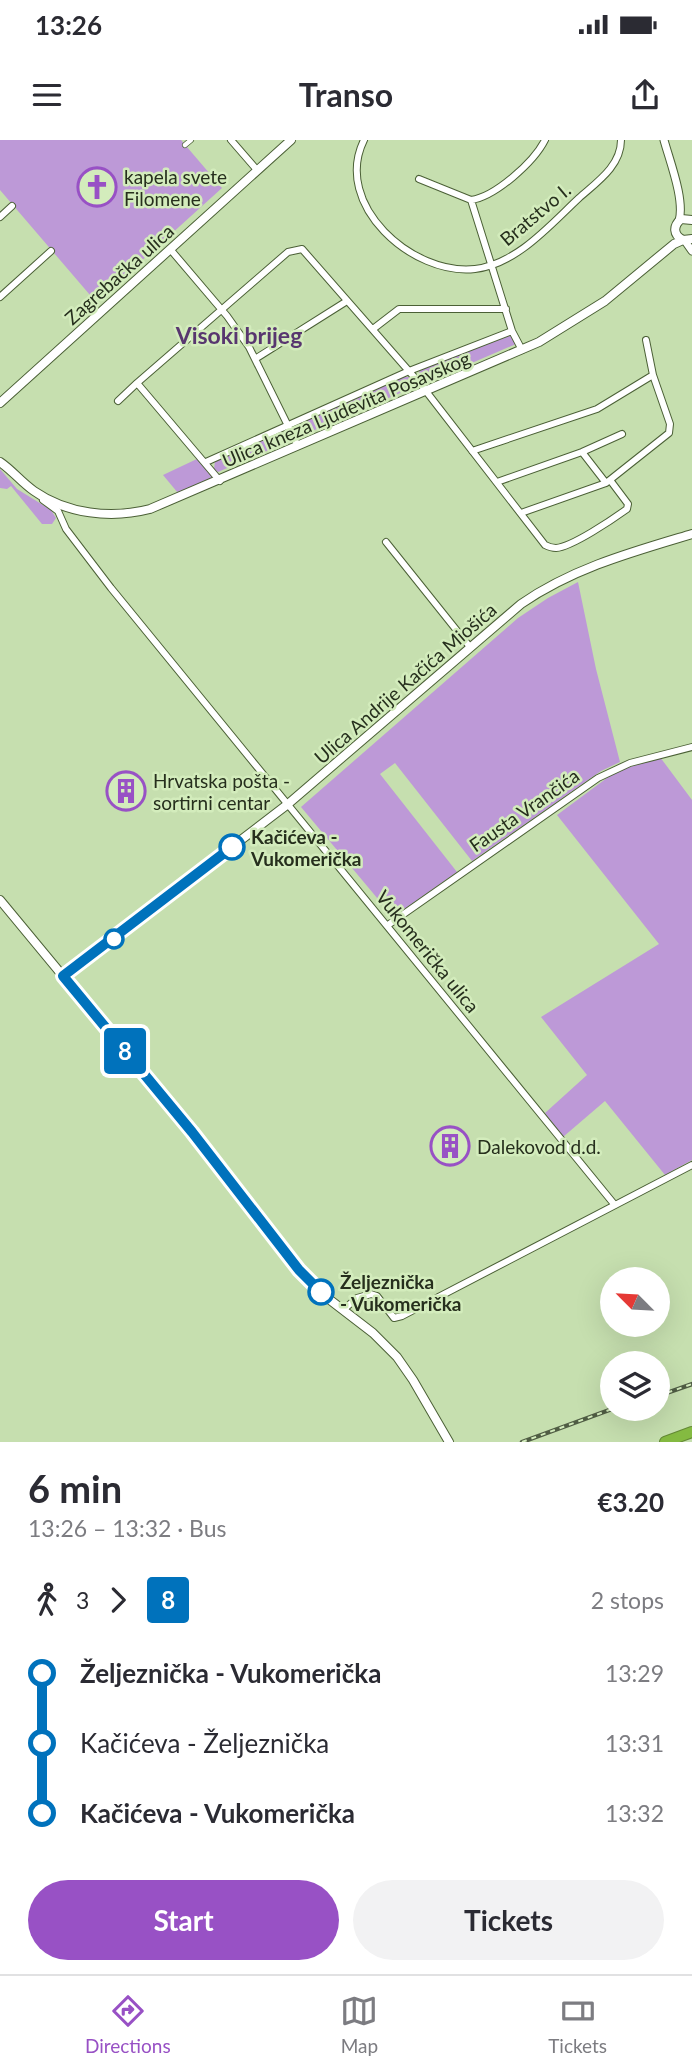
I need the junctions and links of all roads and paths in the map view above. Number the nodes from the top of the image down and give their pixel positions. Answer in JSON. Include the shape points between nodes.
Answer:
{"nodes":[{"id":1,"x":191,"y":140,"type":"edge"},
{"id":2,"x":230,"y":140,"type":"edge"},
{"id":3,"x":291,"y":140,"type":"edge"},
{"id":4,"x":364,"y":140,"type":"edge"},
{"id":5,"x":545,"y":140,"type":"edge"},
{"id":6,"x":621,"y":140,"type":"edge"},
{"id":7,"x":664,"y":140,"type":"edge"},
{"id":8,"x":185,"y":145,"type":"dead end"},
{"id":9,"x":257,"y":170,"type":"junction"},
{"id":10,"x":419,"y":179,"type":"dead end"},
{"id":11,"x":677,"y":192,"type":"junction"},
{"id":12,"x":471,"y":200,"type":"junction"},
{"id":13,"x":12,"y":206,"type":"dead end"},
{"id":14,"x":0,"y":217,"type":"edge"},
{"id":15,"x":691,"y":220,"type":"edge"},
{"id":16,"x":679,"y":221,"type":"junction"},
{"id":17,"x":686,"y":240,"type":"edge"},
{"id":18,"x":170,"y":249,"type":"junction"},
{"id":19,"x":51,"y":251,"type":"dead end"},
{"id":20,"x":692,"y":251,"type":"edge"},
{"id":21,"x":491,"y":265,"type":"junction"},
{"id":22,"x":0,"y":297,"type":"edge"},
{"id":23,"x":347,"y":301,"type":"junction"},
{"id":24,"x":506,"y":309,"type":"junction"},
{"id":25,"x":220,"y":310,"type":"junction"},
{"id":26,"x":373,"y":329,"type":"junction"},
{"id":27,"x":512,"y":331,"type":"junction"},
{"id":28,"x":646,"y":340,"type":"dead end"},
{"id":29,"x":522,"y":350,"type":"junction"},
{"id":30,"x":255,"y":359,"type":"junction"},
{"id":31,"x":409,"y":372,"type":"junction"},
{"id":32,"x":653,"y":375,"type":"junction"},
{"id":33,"x":137,"y":383,"type":"junction"},
{"id":34,"x":426,"y":392,"type":"junction"},
{"id":35,"x":118,"y":401,"type":"dead end"},
{"id":36,"x":0,"y":403,"type":"edge"},
{"id":37,"x":288,"y":425,"type":"junction"},
{"id":38,"x":622,"y":434,"type":"dead end"},
{"id":39,"x":298,"y":446,"type":"junction"},
{"id":40,"x":472,"y":451,"type":"junction"},
{"id":41,"x":582,"y":452,"type":"junction"},
{"id":42,"x":2,"y":461,"type":"edge"},
{"id":43,"x":206,"y":462,"type":"junction"},
{"id":44,"x":220,"y":481,"type":"junction"},
{"id":45,"x":608,"y":481,"type":"junction"},
{"id":46,"x":497,"y":482,"type":"junction"},
{"id":47,"x":34,"y":491,"type":"junction"},
{"id":48,"x":521,"y":513,"type":"junction"},
{"id":49,"x":692,"y":534,"type":"edge"},
{"id":50,"x":386,"y":542,"type":"dead end"},
{"id":51,"x":470,"y":647,"type":"junction"},
{"id":52,"x":692,"y":747,"type":"edge"},
{"id":53,"x":288,"y":804,"type":"junction"},
{"id":54,"x":0,"y":900,"type":"edge"},
{"id":55,"x":388,"y":925,"type":"junction"},
{"id":56,"x":63,"y":976,"type":"junction"},
{"id":57,"x":692,"y":1165,"type":"edge"},
{"id":58,"x":614,"y":1204,"type":"junction"},
{"id":59,"x":343,"y":1310,"type":"junction"},
{"id":60,"x":692,"y":1432,"type":"edge"},
{"id":61,"x":449,"y":1442,"type":"edge"},
{"id":62,"x":665,"y":1442,"type":"edge"}],
"edges":[{"from":1,"to":8,"type":"street"},
{"from":2,"to":9,"type":"street"},
{"from":3,"to":9,"type":"main road","name":"Zagrebačka ulica"},
{"from":4,"to":21,"type":"street","name":"Bratstvo I.","via":[[356,164],[361,196],[392,238],[416,256],[447,268]]},
{"from":5,"to":12,"type":"street","via":[[502,185]]},
{"from":6,"to":21,"type":"street","name":"Bratstvo I.","via":[[618,157],[609,170],[512,257]]},
{"from":7,"to":11,"type":"street"},
{"from":9,"to":18,"type":"main road","name":"Zagrebačka ulica"},
{"from":10,"to":12,"type":"street"},
{"from":11,"to":15,"type":"street"},
{"from":11,"to":16,"type":"street"},
{"from":12,"to":21,"type":"street"},
{"from":13,"to":14,"type":"street"},
{"from":15,"to":16,"type":"main road"},
{"from":16,"to":17,"type":"main road","via":[[675,231]]},
{"from":17,"to":20,"type":"street"},
{"from":17,"to":29,"type":"main road","name":"Ulica kneza Ljudevita Posavskog","via":[[674,244],[593,310]]},
{"from":18,"to":25,"type":"street"},
{"from":18,"to":36,"type":"main road","name":"Zagrebačka ulica"},
{"from":19,"to":22,"type":"street"},
{"from":21,"to":24,"type":"street"},
{"from":23,"to":25,"type":"street","via":[[302,249],[297,249],[288,251]]},
{"from":23,"to":26,"type":"street"},
{"from":23,"to":30,"type":"street"},
{"from":24,"to":26,"type":"street","via":[[399,309]]},
{"from":24,"to":27,"type":"street"},
{"from":25,"to":30,"type":"street"},
{"from":25,"to":33,"type":"street"},
{"from":26,"to":31,"type":"street"},
{"from":27,"to":29,"type":"street"},
{"from":27,"to":31,"type":"street"},
{"from":28,"to":32,"type":"street"},
{"from":29,"to":34,"type":"main road","name":"Ulica kneza Ljudevita Posavskog"},
{"from":30,"to":37,"type":"street"},
{"from":31,"to":34,"type":"street"},
{"from":31,"to":37,"type":"street"},
{"from":32,"to":40,"type":"street","via":[[597,409]]},
{"from":32,"to":45,"type":"street","via":[[670,427],[666,436]]},
{"from":33,"to":35,"type":"street"},
{"from":33,"to":43,"type":"street"},
{"from":34,"to":39,"type":"main road","name":"Ulica kneza Ljudevita Posavskog"},
{"from":34,"to":40,"type":"street"},
{"from":37,"to":39,"type":"street"},
{"from":37,"to":43,"type":"street"},
{"from":38,"to":41,"type":"street"},
{"from":39,"to":44,"type":"main road","name":"Ulica kneza Ljudevita Posavskog"},
{"from":40,"to":46,"type":"street"},
{"from":41,"to":45,"type":"street"},
{"from":41,"to":46,"type":"street"},
{"from":42,"to":47,"type":"main road","name":"Ulica kneza Ljudevita Posavskog"},
{"from":43,"to":44,"type":"street"},
{"from":44,"to":47,"type":"main road","name":"Ulica kneza Ljudevita Posavskog","via":[[150,509],[114,514],[67,507]]},
{"from":45,"to":48,"type":"street"},
{"from":45,"to":48,"type":"street","via":[[628,508],[560,547],[545,545]]},
{"from":46,"to":48,"type":"street"},
{"from":47,"to":53,"type":"street","name":"Vukomerička ulica","via":[[58,511],[109,586]]},
{"from":49,"to":51,"type":"main road","name":"Ulica Andrije Kačića Miošića","via":[[557,581]]},
{"from":50,"to":51,"type":"street"},
{"from":51,"to":53,"type":"main road","name":"Ulica Andrije Kačića Miošića"},
{"from":52,"to":55,"type":"street","name":"Fausta Vrančića","via":[[623,765],[598,778]]},
{"from":53,"to":55,"type":"street","name":"Vukomerička ulica"},
{"from":53,"to":56,"type":"main road","name":"Ulica Andrije Kačića Miošića"},
{"from":54,"to":56,"type":"main road"},
{"from":55,"to":58,"type":"street","name":"Vukomerička ulica"},
{"from":56,"to":59,"type":"main road","via":[[299,1270]]},
{"from":57,"to":58,"type":"street"},
{"from":58,"to":59,"type":"street","via":[[401,1316],[394,1318],[371,1294]]},
{"from":59,"to":61,"type":"main road","via":[[397,1357]]},
{"from":60,"to":62,"type":"highway"}]}
